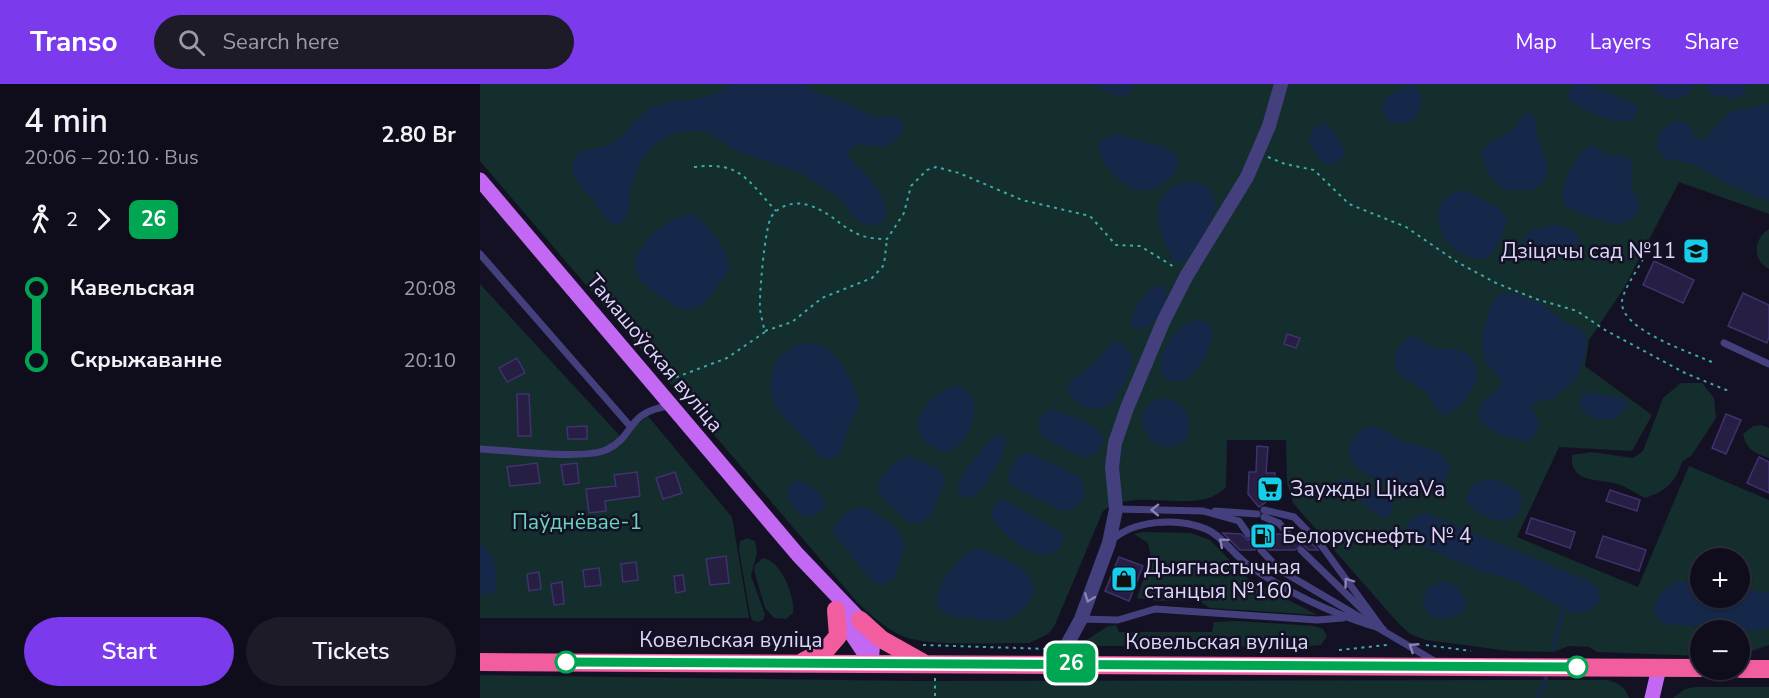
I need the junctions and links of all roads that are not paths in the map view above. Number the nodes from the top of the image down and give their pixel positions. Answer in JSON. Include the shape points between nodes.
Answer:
{"nodes":[{"id":1,"x":1281,"y":84,"type":"edge"},
{"id":2,"x":480,"y":180,"type":"edge"},
{"id":3,"x":480,"y":254,"type":"edge"},
{"id":4,"x":1724,"y":343,"type":"dead end"},
{"id":5,"x":1769,"y":364,"type":"edge"},
{"id":6,"x":672,"y":405,"type":"junction"},
{"id":7,"x":630,"y":426,"type":"junction"},
{"id":8,"x":480,"y":449,"type":"edge"},
{"id":9,"x":1116,"y":509,"type":"junction"},
{"id":10,"x":1203,"y":511,"type":"junction"},
{"id":11,"x":1259,"y":513,"type":"junction"},
{"id":12,"x":1248,"y":534,"type":"dead end"},
{"id":13,"x":1288,"y":534,"type":"dead end"},
{"id":14,"x":1109,"y":543,"type":"junction"},
{"id":15,"x":1261,"y":550,"type":"dead end"},
{"id":16,"x":1301,"y":550,"type":"dead end"},
{"id":17,"x":798,"y":555,"type":"junction"},
{"id":18,"x":836,"y":610,"type":"junction"},
{"id":19,"x":1345,"y":618,"type":"junction"},
{"id":20,"x":1081,"y":619,"type":"junction"},
{"id":21,"x":860,"y":620,"type":"junction"},
{"id":22,"x":1383,"y":629,"type":"junction"},
{"id":23,"x":922,"y":654,"type":"junction"},
{"id":24,"x":1059,"y":658,"type":"junction"},
{"id":25,"x":480,"y":662,"type":"edge"},
{"id":26,"x":800,"y":663,"type":"junction"},
{"id":27,"x":872,"y":663,"type":"junction"},
{"id":28,"x":1443,"y":666,"type":"junction"},
{"id":29,"x":1659,"y":668,"type":"junction"},
{"id":30,"x":1690,"y":668,"type":"edge"},
{"id":31,"x":1750,"y":669,"type":"edge"},
{"id":32,"x":1769,"y":669,"type":"edge"},
{"id":33,"x":1652,"y":698,"type":"edge"}],
"edges":[{"from":1,"to":9,"type":"street","via":[[1242,187],[1164,320],[1115,442],[1112,467]]},
{"from":2,"to":6,"type":"main road","name":"Тамашоўская вуліца"},
{"from":3,"to":7,"type":"lane"},
{"from":4,"to":5,"type":"lane"},
{"from":6,"to":7,"type":"lane","via":[[647,412]]},
{"from":6,"to":17,"type":"main road","name":"Тамашоўская вуліца"},
{"from":7,"to":8,"type":"lane","via":[[618,443],[598,453]]},
{"from":10,"to":9,"type":"lane","one_way":true},
{"from":9,"to":14,"type":"street"},
{"from":10,"to":11,"type":"lane"},
{"from":10,"to":12,"type":"lane","via":[[1239,521]]},
{"from":11,"to":13,"type":"lane","via":[[1279,523]]},
{"from":22,"to":11,"type":"lane","one_way":true,"via":[[1321,545],[1294,517]]},
{"from":19,"to":14,"type":"lane","one_way":true,"via":[[1249,566],[1207,529],[1143,524],[1120,533]]},
{"from":14,"to":20,"type":"street","one_way":true},
{"from":15,"to":22,"type":"lane","via":[[1280,570]]},
{"from":16,"to":22,"type":"lane"},
{"from":17,"to":18,"type":"main road","name":"Тамашоўская вуліца"},
{"from":17,"to":21,"type":"main road","name":"Тамашоўская вуліца"},
{"from":18,"to":26,"type":"highway","via":[[838,636],[825,651]]},
{"from":18,"to":27,"type":"main road","name":"Тамашоўская вуліца"},
{"from":19,"to":20,"type":"lane","via":[[1317,620],[1155,609],[1118,620]]},
{"from":19,"to":22,"type":"lane"},
{"from":20,"to":24,"type":"street"},
{"from":21,"to":23,"type":"highway","via":[[881,639]]},
{"from":21,"to":27,"type":"main road","name":"Тамашоўская вуліца","via":[[873,639]]},
{"from":28,"to":22,"type":"lane","one_way":true},
{"from":23,"to":24,"type":"highway","name":"Ковельская вуліца"},
{"from":23,"to":27,"type":"highway","name":"Ковельская вуліца"},
{"from":24,"to":28,"type":"highway","name":"Ковельская вуліца"},
{"from":25,"to":26,"type":"highway","name":"Ковельская вуліца"},
{"from":26,"to":27,"type":"highway","name":"Ковельская вуліца"},
{"from":28,"to":29,"type":"highway","name":"Ковельская вуліца"},
{"from":29,"to":30,"type":"highway","name":"Ковельская вуліца"},
{"from":29,"to":33,"type":"main road"},
{"from":31,"to":32,"type":"highway"}]}
